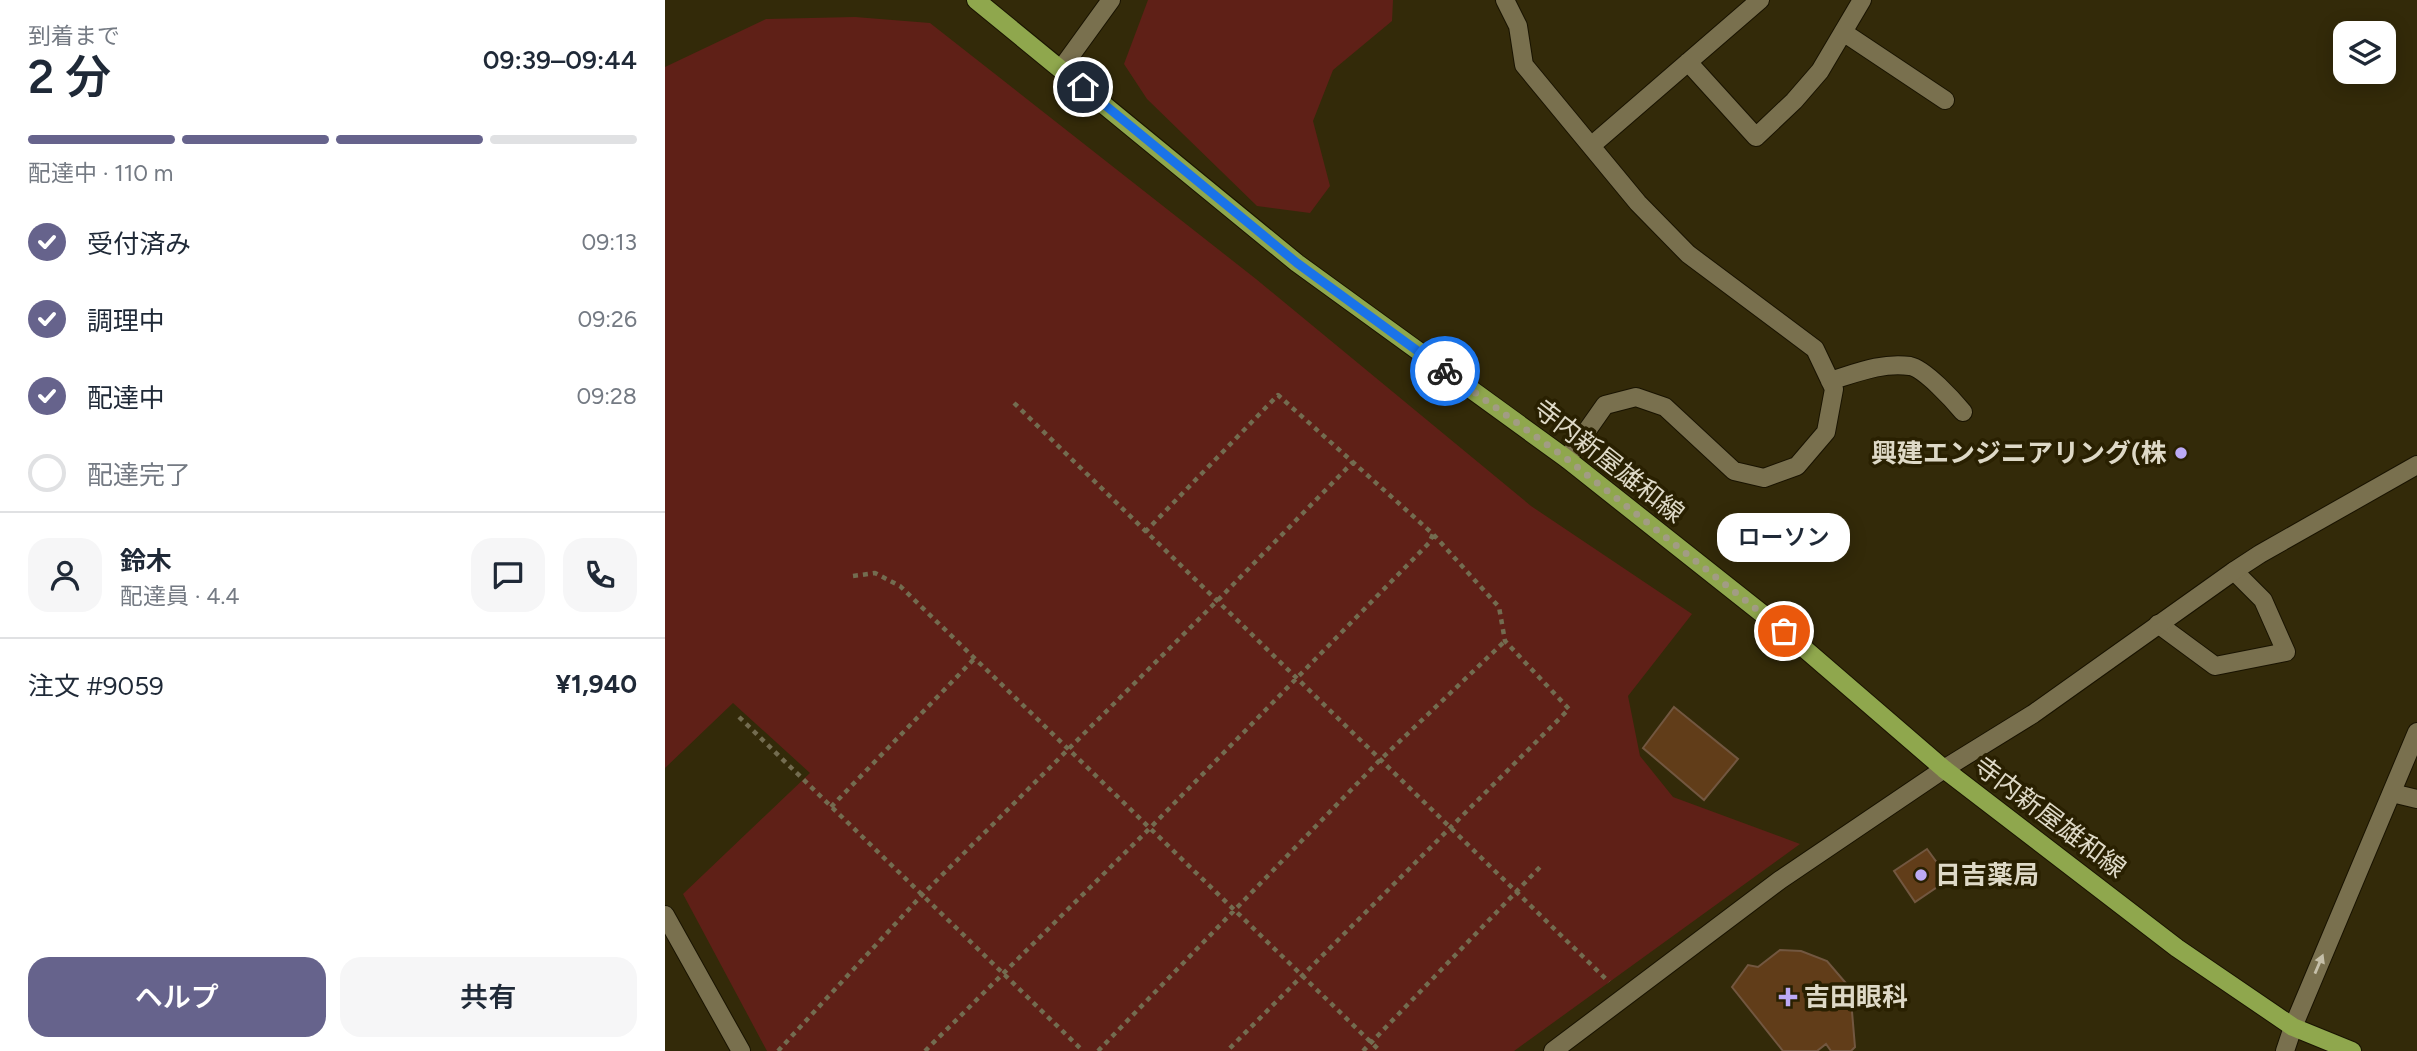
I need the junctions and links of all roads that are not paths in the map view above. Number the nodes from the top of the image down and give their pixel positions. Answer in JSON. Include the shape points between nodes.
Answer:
{"nodes":[{"id":1,"x":976,"y":0,"type":"edge"},
{"id":2,"x":1111,"y":0,"type":"edge"},
{"id":3,"x":1505,"y":0,"type":"edge"},
{"id":4,"x":1760,"y":0,"type":"edge"},
{"id":5,"x":1862,"y":0,"type":"edge"},
{"id":6,"x":1843,"y":32,"type":"junction"},
{"id":7,"x":1688,"y":62,"type":"junction"},
{"id":8,"x":1061,"y":69,"type":"junction"},
{"id":9,"x":1945,"y":100,"type":"dead end"},
{"id":10,"x":1591,"y":146,"type":"junction"},
{"id":11,"x":1830,"y":381,"type":"junction"},
{"id":12,"x":1963,"y":412,"type":"dead end"},
{"id":13,"x":1567,"y":459,"type":"junction"},
{"id":14,"x":2417,"y":465,"type":"edge"},
{"id":15,"x":2234,"y":572,"type":"junction"},
{"id":16,"x":2158,"y":624,"type":"junction"},
{"id":17,"x":2417,"y":732,"type":"edge"},
{"id":18,"x":1944,"y":769,"type":"junction"},
{"id":19,"x":2392,"y":793,"type":"junction"},
{"id":20,"x":2417,"y":799,"type":"edge"},
{"id":21,"x":665,"y":915,"type":"edge"},
{"id":22,"x":2293,"y":1027,"type":"junction"},
{"id":23,"x":741,"y":1051,"type":"edge"},
{"id":24,"x":1553,"y":1051,"type":"edge"},
{"id":25,"x":2285,"y":1051,"type":"edge"},
{"id":26,"x":2352,"y":1051,"type":"edge"}],
"edges":[{"from":1,"to":8,"type":"main road","name":"寺内新屋雄和線"},
{"from":2,"to":8,"type":"street"},
{"from":3,"to":10,"type":"street","via":[[1518,26],[1524,65]]},
{"from":4,"to":7,"type":"street"},
{"from":5,"to":6,"type":"street"},
{"from":6,"to":7,"type":"street","via":[[1820,71],[1756,137]]},
{"from":6,"to":9,"type":"street"},
{"from":7,"to":10,"type":"street"},
{"from":8,"to":13,"type":"main road","name":"寺内新屋雄和線","via":[[1297,263]]},
{"from":10,"to":11,"type":"street","via":[[1688,254],[1815,349]]},
{"from":11,"to":12,"type":"street","via":[[1874,367],[1913,366],[1947,392]]},
{"from":11,"to":13,"type":"street","via":[[1834,389],[1826,432],[1797,466],[1764,478],[1734,471],[1665,407],[1636,397],[1605,405]]},
{"from":13,"to":18,"type":"main road","name":"寺内新屋雄和線","via":[[1784,631]]},
{"from":14,"to":15,"type":"street"},
{"from":15,"to":16,"type":"street"},
{"from":15,"to":16,"type":"street","via":[[2263,600],[2286,652],[2215,666]]},
{"from":16,"to":18,"type":"street","via":[[2033,714]]},
{"from":17,"to":19,"type":"street"},
{"from":18,"to":22,"type":"main road","name":"寺内新屋雄和線","via":[[2177,947]]},
{"from":18,"to":24,"type":"street","via":[[1780,880]]},
{"from":19,"to":20,"type":"street"},
{"from":22,"to":19,"type":"street","one_way":true},
{"from":21,"to":23,"type":"street"},
{"from":22,"to":25,"type":"street"},
{"from":22,"to":26,"type":"main road","name":"寺内新屋雄和線"}]}
